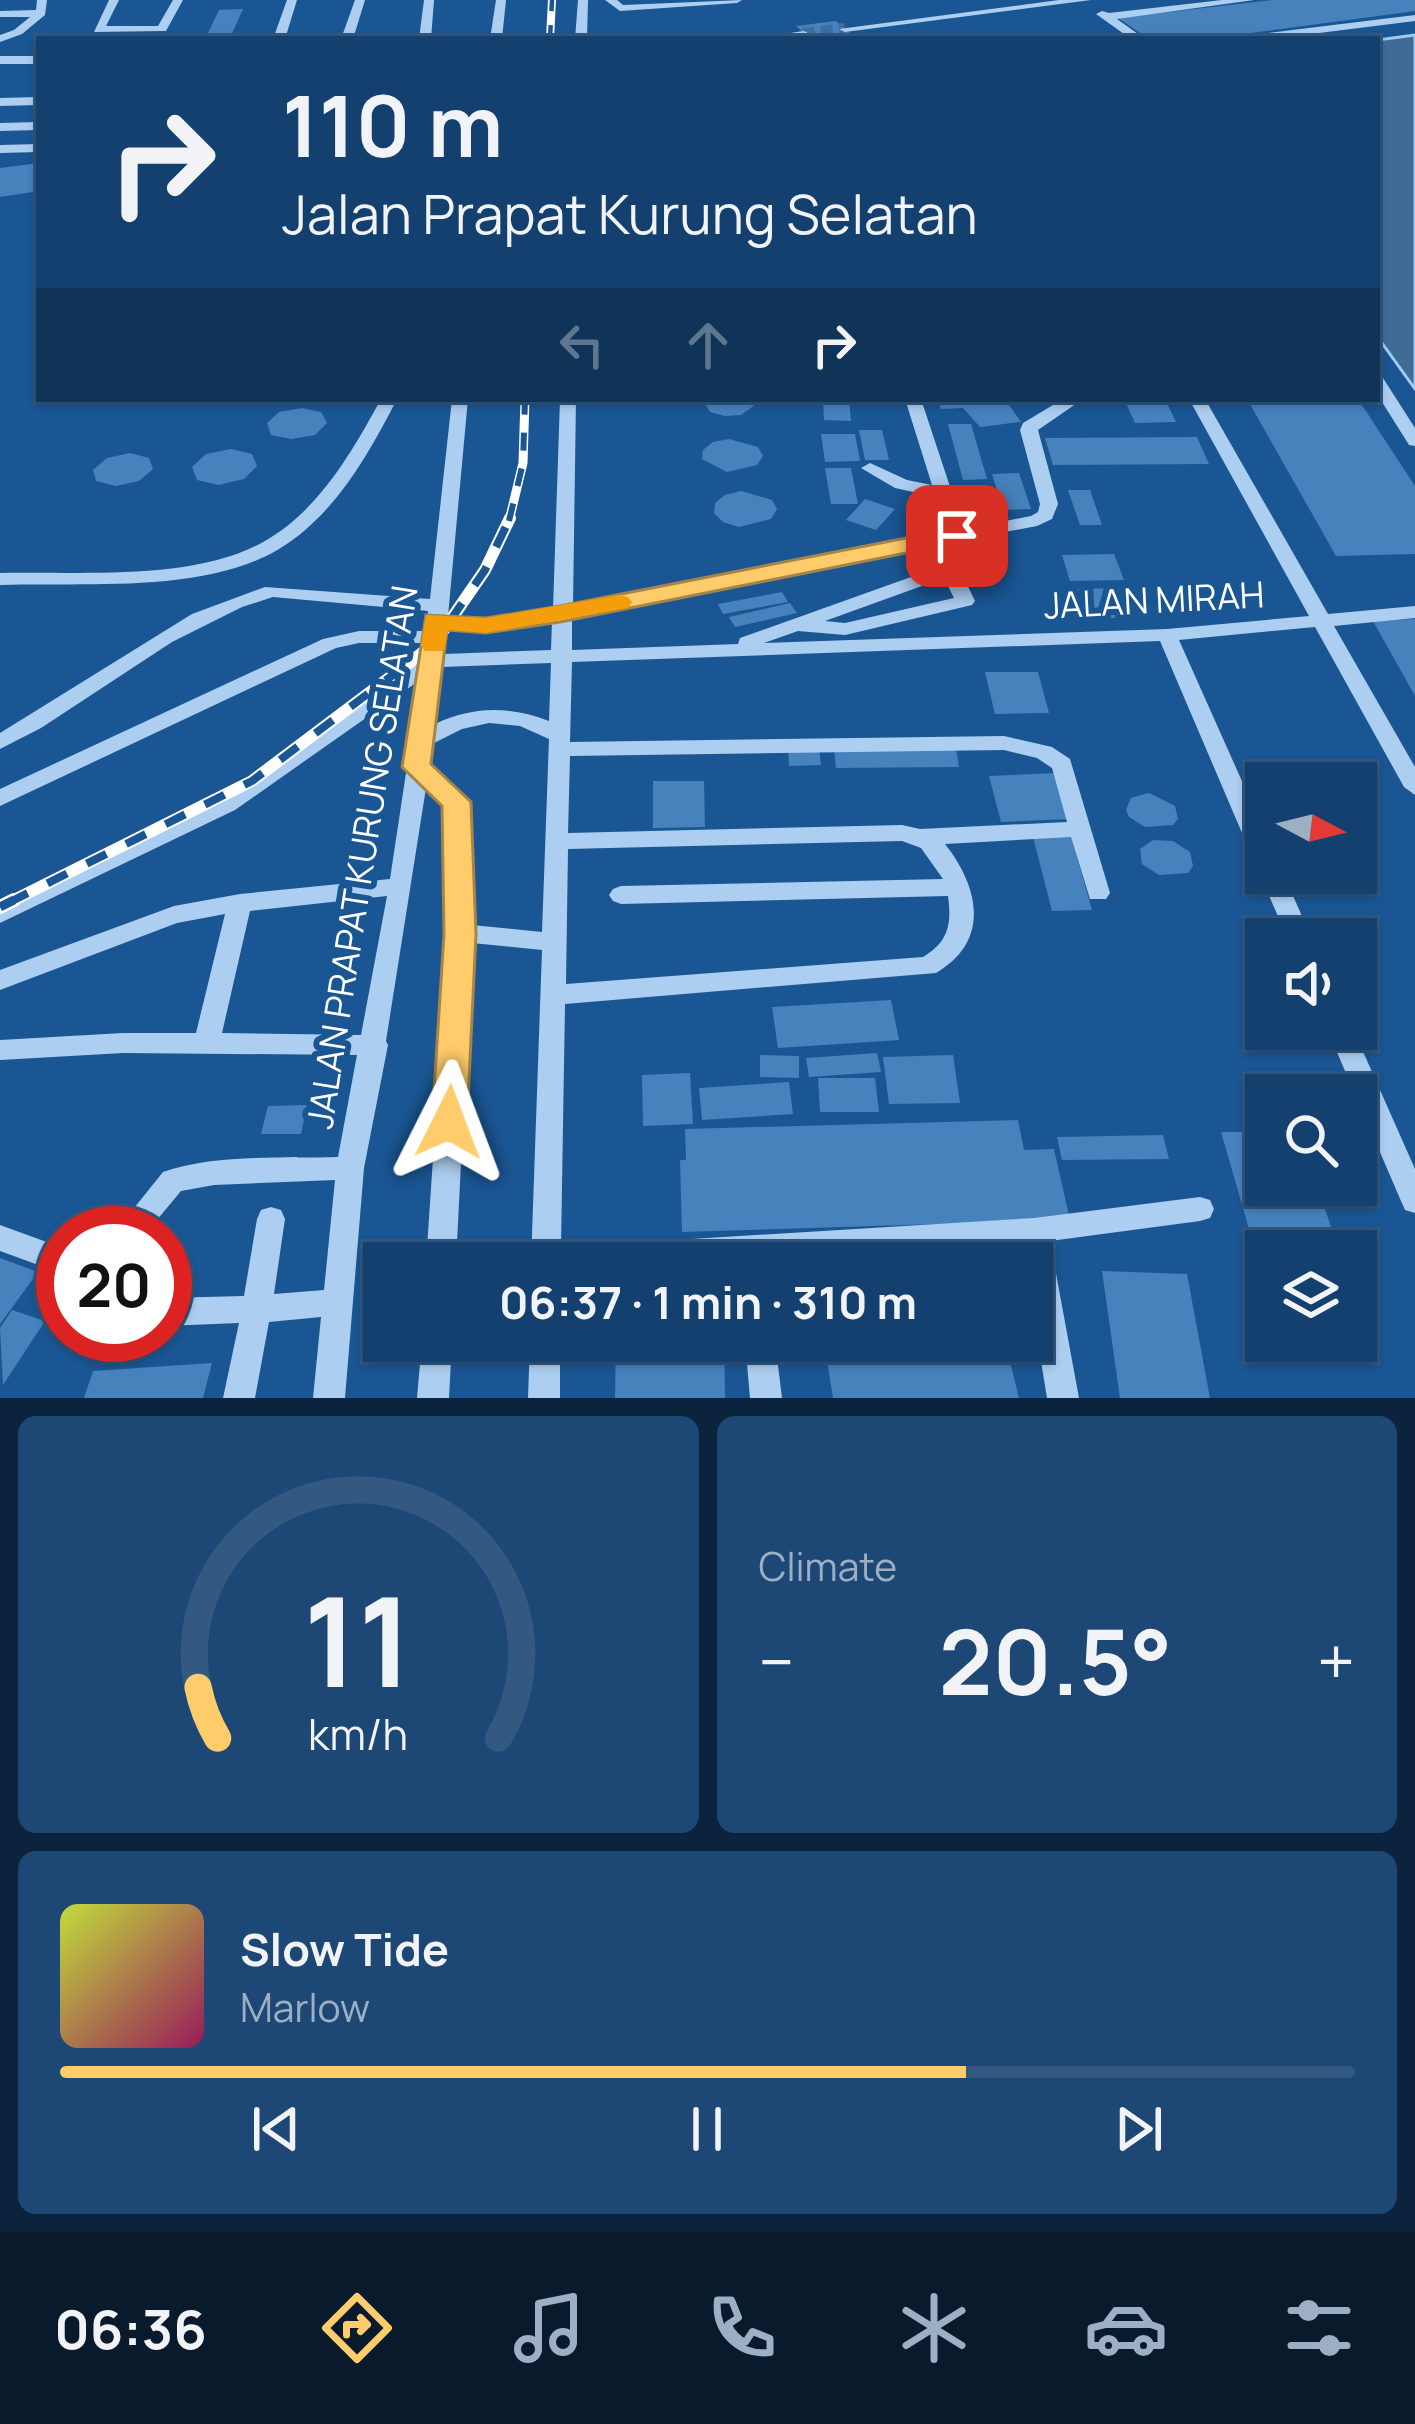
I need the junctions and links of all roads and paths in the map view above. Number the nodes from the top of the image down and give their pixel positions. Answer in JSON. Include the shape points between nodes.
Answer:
{"nodes":[{"id":1,"x":114,"y":0,"type":"edge"},
{"id":2,"x":178,"y":0,"type":"edge"},
{"id":3,"x":292,"y":0,"type":"edge"},
{"id":4,"x":359,"y":0,"type":"edge"},
{"id":5,"x":429,"y":0,"type":"edge"},
{"id":6,"x":501,"y":0,"type":"edge"},
{"id":7,"x":583,"y":0,"type":"edge"},
{"id":8,"x":610,"y":0,"type":"edge"},
{"id":9,"x":737,"y":0,"type":"edge"},
{"id":10,"x":1083,"y":0,"type":"edge"},
{"id":11,"x":1249,"y":0,"type":"edge"},
{"id":12,"x":680,"y":2,"type":"edge"},
{"id":13,"x":41,"y":6,"type":"edge"},
{"id":14,"x":0,"y":14,"type":"edge"},
{"id":15,"x":1107,"y":17,"type":"junction"},
{"id":16,"x":1415,"y":18,"type":"edge"},
{"id":17,"x":845,"y":29,"type":"dead end"},
{"id":18,"x":803,"y":34,"type":"dead end"},
{"id":19,"x":280,"y":36,"type":"edge"},
{"id":20,"x":348,"y":36,"type":"edge"},
{"id":21,"x":425,"y":36,"type":"edge"},
{"id":22,"x":496,"y":36,"type":"edge"},
{"id":23,"x":581,"y":36,"type":"edge"},
{"id":24,"x":785,"y":36,"type":"edge"},
{"id":25,"x":1135,"y":36,"type":"edge"},
{"id":26,"x":1268,"y":36,"type":"edge"},
{"id":27,"x":0,"y":39,"type":"edge"},
{"id":28,"x":36,"y":59,"type":"edge"},
{"id":29,"x":0,"y":60,"type":"edge"},
{"id":30,"x":36,"y":101,"type":"edge"},
{"id":31,"x":0,"y":102,"type":"edge"},
{"id":32,"x":36,"y":126,"type":"edge"},
{"id":33,"x":0,"y":127,"type":"edge"},
{"id":34,"x":36,"y":148,"type":"edge"},
{"id":35,"x":0,"y":149,"type":"edge"},
{"id":36,"x":1380,"y":386,"type":"edge"},
{"id":37,"x":388,"y":402,"type":"edge"},
{"id":38,"x":460,"y":402,"type":"edge"},
{"id":39,"x":568,"y":402,"type":"edge"},
{"id":40,"x":914,"y":402,"type":"edge"},
{"id":41,"x":1070,"y":402,"type":"edge"},
{"id":42,"x":1199,"y":402,"type":"edge"},
{"id":43,"x":1415,"y":441,"type":"edge"},
{"id":44,"x":870,"y":468,"type":"dead end"},
{"id":45,"x":943,"y":493,"type":"junction"},
{"id":46,"x":947,"y":537,"type":"junction"},
{"id":47,"x":951,"y":569,"type":"junction"},
{"id":48,"x":0,"y":578,"type":"edge"},
{"id":49,"x":1415,"y":612,"type":"edge"},
{"id":50,"x":560,"y":614,"type":"junction"},
{"id":51,"x":1319,"y":622,"type":"junction"},
{"id":52,"x":793,"y":624,"type":"junction"},
{"id":53,"x":435,"y":631,"type":"junction"},
{"id":54,"x":1167,"y":635,"type":"junction"},
{"id":55,"x":729,"y":649,"type":"junction"},
{"id":56,"x":560,"y":656,"type":"junction"},
{"id":57,"x":0,"y":742,"type":"edge"},
{"id":58,"x":561,"y":742,"type":"junction"},
{"id":59,"x":418,"y":755,"type":"junction"},
{"id":60,"x":1415,"y":787,"type":"edge"},
{"id":61,"x":0,"y":798,"type":"edge"},
{"id":62,"x":1245,"y":813,"type":"edge"},
{"id":63,"x":1080,"y":829,"type":"junction"},
{"id":64,"x":919,"y":837,"type":"junction"},
{"id":65,"x":558,"y":841,"type":"junction"},
{"id":66,"x":401,"y":886,"type":"junction"},
{"id":67,"x":958,"y":887,"type":"junction"},
{"id":68,"x":1098,"y":892,"type":"dead end"},
{"id":69,"x":622,"y":895,"type":"dead end"},
{"id":70,"x":240,"y":902,"type":"junction"},
{"id":71,"x":0,"y":914,"type":"edge"},
{"id":72,"x":460,"y":934,"type":"junction"},
{"id":73,"x":555,"y":942,"type":"junction"},
{"id":74,"x":0,"y":980,"type":"edge"},
{"id":75,"x":554,"y":995,"type":"junction"},
{"id":76,"x":375,"y":1045,"type":"junction"},
{"id":77,"x":206,"y":1046,"type":"junction"},
{"id":78,"x":0,"y":1050,"type":"edge"},
{"id":79,"x":1349,"y":1050,"type":"edge"},
{"id":80,"x":350,"y":1168,"type":"junction"},
{"id":81,"x":1415,"y":1201,"type":"edge"},
{"id":82,"x":151,"y":1206,"type":"edge"},
{"id":83,"x":1200,"y":1209,"type":"dead end"},
{"id":84,"x":271,"y":1219,"type":"dead end"},
{"id":85,"x":1034,"y":1231,"type":"junction"},
{"id":86,"x":0,"y":1238,"type":"edge"},
{"id":87,"x":442,"y":1242,"type":"edge"},
{"id":88,"x":547,"y":1242,"type":"edge"},
{"id":89,"x":904,"y":1242,"type":"edge"},
{"id":90,"x":36,"y":1251,"type":"edge"},
{"id":91,"x":338,"y":1302,"type":"junction"},
{"id":92,"x":257,"y":1309,"type":"junction"},
{"id":93,"x":192,"y":1311,"type":"edge"},
{"id":94,"x":436,"y":1362,"type":"edge"},
{"id":95,"x":545,"y":1362,"type":"edge"},
{"id":96,"x":762,"y":1362,"type":"edge"},
{"id":97,"x":239,"y":1398,"type":"edge"},
{"id":98,"x":329,"y":1398,"type":"edge"},
{"id":99,"x":434,"y":1398,"type":"edge"},
{"id":100,"x":544,"y":1398,"type":"edge"},
{"id":101,"x":766,"y":1398,"type":"edge"},
{"id":102,"x":1063,"y":1398,"type":"edge"}],
"edges":[{"from":1,"to":2,"type":"street","via":[[98,30],[162,29]]},
{"from":3,"to":19,"type":"street"},
{"from":4,"to":20,"type":"street"},
{"from":5,"to":21,"type":"street"},
{"from":6,"to":22,"type":"street"},
{"from":7,"to":23,"type":"street"},
{"from":8,"to":12,"type":"street","via":[[620,8]]},
{"from":9,"to":12,"type":"street"},
{"from":10,"to":15,"type":"street"},
{"from":10,"to":17,"type":"street"},
{"from":11,"to":15,"type":"street"},
{"from":13,"to":14,"type":"street"},
{"from":13,"to":27,"type":"street"},
{"from":15,"to":25,"type":"street"},
{"from":16,"to":26,"type":"street"},
{"from":18,"to":24,"type":"street"},
{"from":28,"to":29,"type":"street"},
{"from":30,"to":31,"type":"street"},
{"from":32,"to":33,"type":"street"},
{"from":34,"to":35,"type":"street"},
{"from":36,"to":43,"type":"street"},
{"from":37,"to":48,"type":"street","via":[[361,455],[307,515],[255,555],[154,572]]},
{"from":38,"to":53,"type":"street","name":"JALAN PRAPAT KURUNG SELATAN"},
{"from":39,"to":50,"type":"street"},
{"from":40,"to":45,"type":"street"},
{"from":41,"to":46,"type":"street","via":[[1032,423],[1046,514]]},
{"from":42,"to":51,"type":"street"},
{"from":44,"to":45,"type":"street"},
{"from":45,"to":46,"type":"street"},
{"from":46,"to":47,"type":"street"},
{"from":46,"to":50,"type":"street"},
{"from":47,"to":52,"type":"street"},
{"from":47,"to":52,"type":"street","via":[[965,595],[959,604],[845,629]]},
{"from":49,"to":51,"type":"street","name":"JALAN MIRAH"},
{"from":50,"to":53,"type":"street"},
{"from":50,"to":56,"type":"street"},
{"from":51,"to":54,"type":"street","name":"JALAN MIRAH"},
{"from":51,"to":60,"type":"street"},
{"from":52,"to":55,"type":"street"},
{"from":53,"to":56,"type":"street","name":"JALAN MIRAH"},
{"from":53,"to":57,"type":"street","via":[[272,591],[199,617]]},
{"from":53,"to":59,"type":"street","name":"JALAN PRAPAT KURUNG SELATAN"},
{"from":53,"to":61,"type":"street","via":[[330,643]]},
{"from":53,"to":71,"type":"street","via":[[227,806]]},
{"from":54,"to":55,"type":"street","name":"JALAN MIRAH"},
{"from":54,"to":62,"type":"street"},
{"from":55,"to":56,"type":"street","name":"JALAN MIRAH"},
{"from":56,"to":58,"type":"street"},
{"from":58,"to":59,"type":"street","via":[[537,721],[473,716],[447,723]]},
{"from":58,"to":63,"type":"street","via":[[1004,743],[1062,764]]},
{"from":58,"to":65,"type":"street"},
{"from":59,"to":66,"type":"street","name":"JALAN PRAPAT KURUNG SELATAN"},
{"from":59,"to":72,"type":"street","via":[[457,802]]},
{"from":63,"to":64,"type":"street"},
{"from":63,"to":68,"type":"street"},
{"from":64,"to":65,"type":"street"},
{"from":64,"to":67,"type":"street","via":[[941,854]]},
{"from":65,"to":73,"type":"street"},
{"from":66,"to":70,"type":"street"},
{"from":66,"to":76,"type":"street","name":"JALAN PRAPAT KURUNG SELATAN"},
{"from":67,"to":69,"type":"street"},
{"from":67,"to":75,"type":"street","via":[[962,924],[952,950],[927,966]]},
{"from":70,"to":74,"type":"street","via":[[174,916]]},
{"from":70,"to":77,"type":"street"},
{"from":72,"to":73,"type":"street"},
{"from":72,"to":87,"type":"street"},
{"from":73,"to":75,"type":"street"},
{"from":75,"to":88,"type":"street"},
{"from":76,"to":77,"type":"street"},
{"from":76,"to":80,"type":"street","name":"JALAN PRAPAT KURUNG SELATAN"},
{"from":77,"to":78,"type":"street"},
{"from":79,"to":81,"type":"street"},
{"from":80,"to":82,"type":"street","via":[[173,1180]]},
{"from":80,"to":91,"type":"street","name":"JALAN PRAPAT KURUNG SELATAN"},
{"from":83,"to":85,"type":"street"},
{"from":84,"to":92,"type":"street"},
{"from":85,"to":89,"type":"street"},
{"from":85,"to":102,"type":"street"},
{"from":86,"to":90,"type":"street"},
{"from":91,"to":92,"type":"street"},
{"from":91,"to":98,"type":"street","name":"JALAN PRAPAT KURUNG SELATAN"},
{"from":92,"to":93,"type":"street"},
{"from":92,"to":97,"type":"street"},
{"from":94,"to":99,"type":"street"},
{"from":95,"to":100,"type":"street"},
{"from":96,"to":101,"type":"street"}]}
